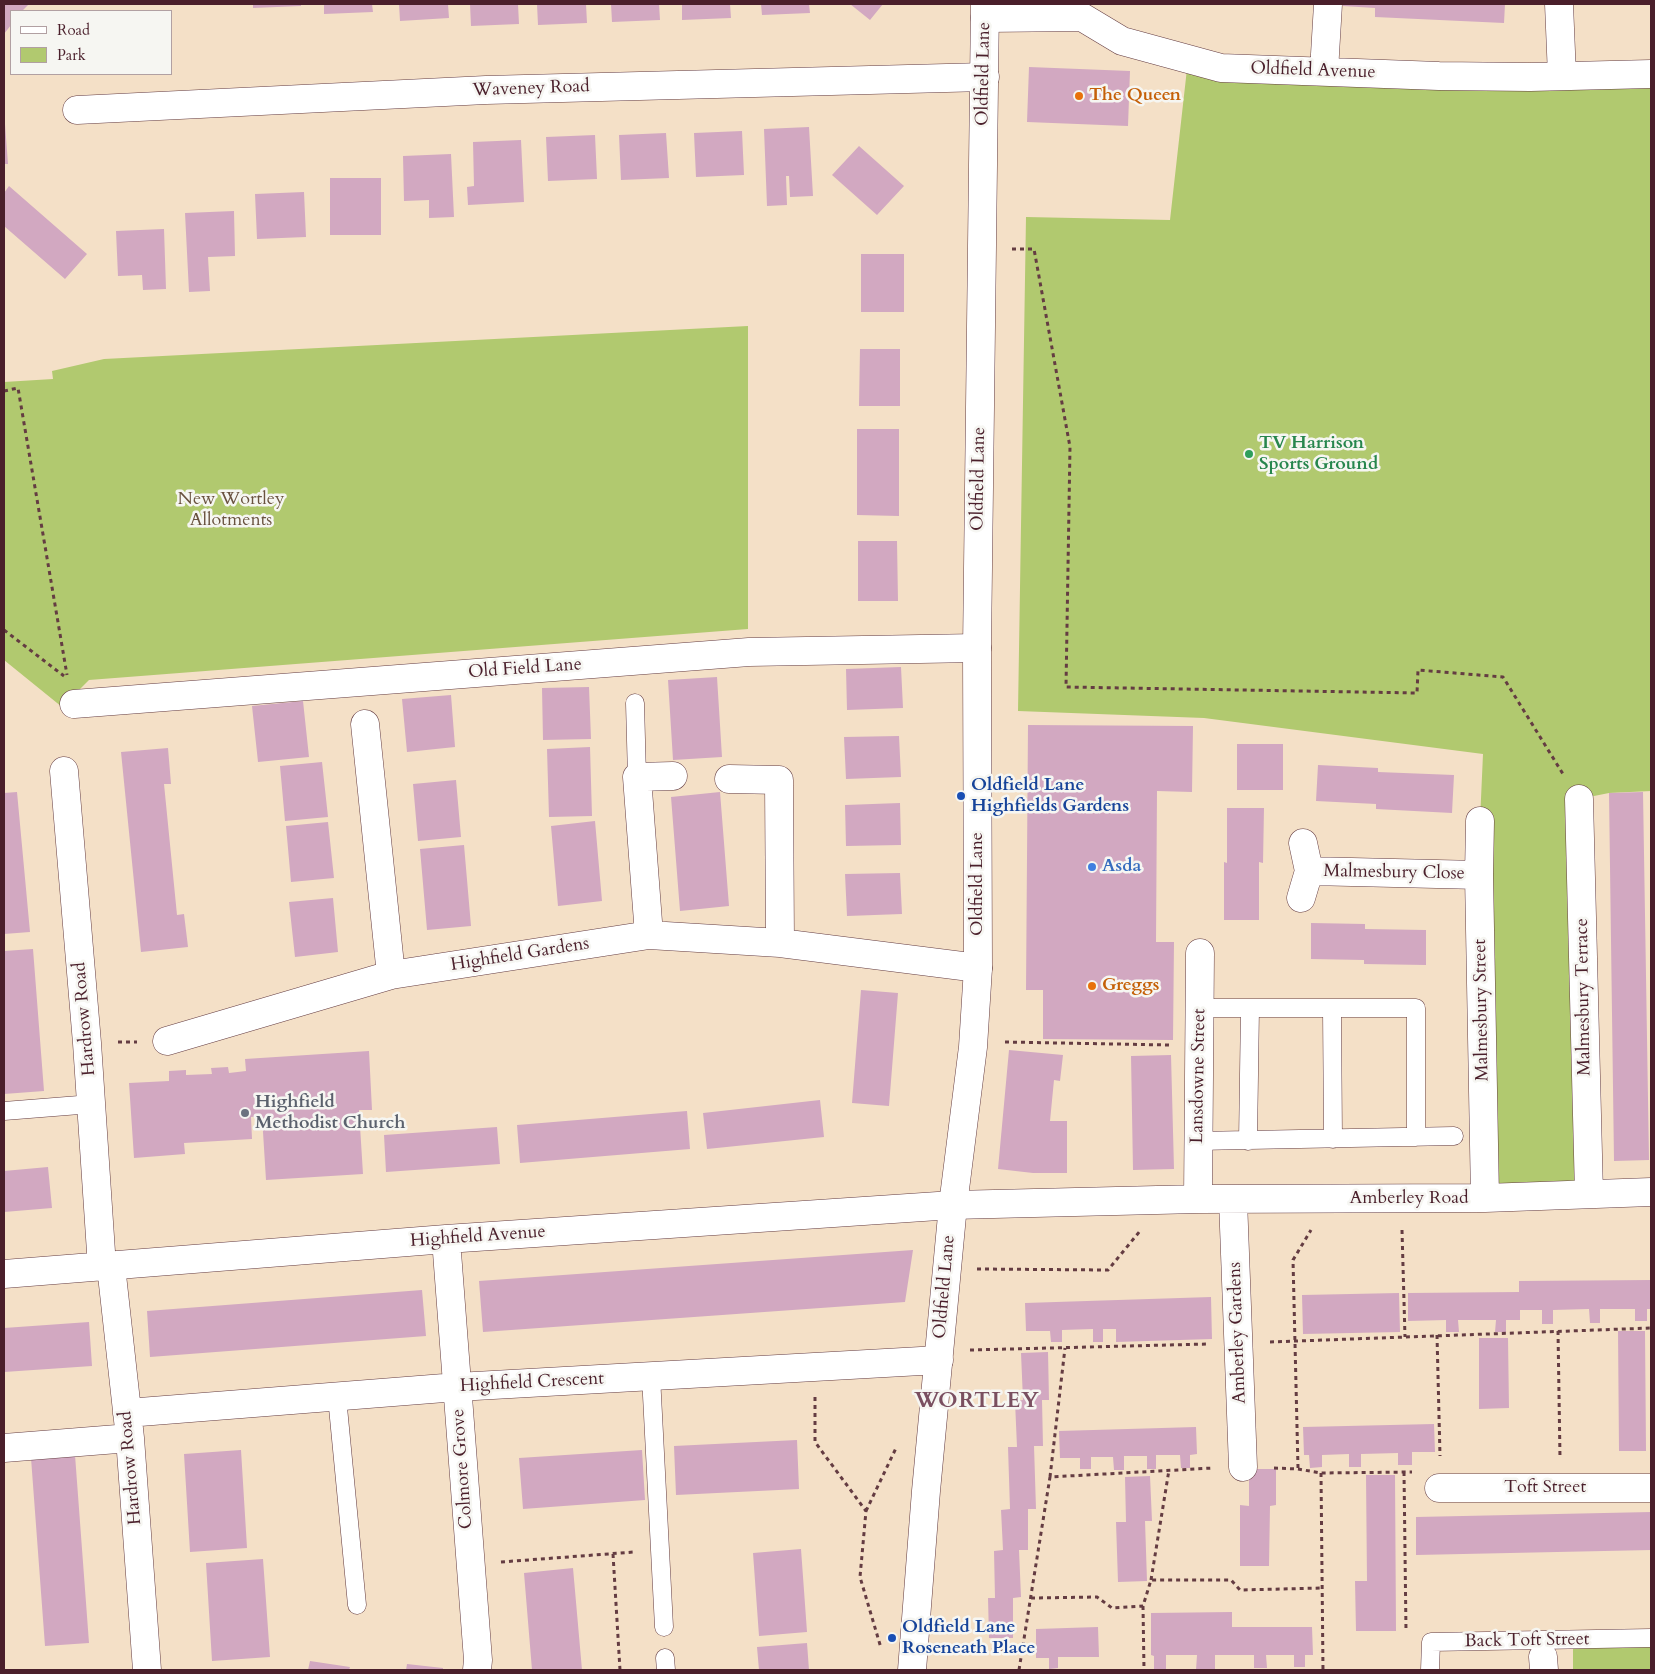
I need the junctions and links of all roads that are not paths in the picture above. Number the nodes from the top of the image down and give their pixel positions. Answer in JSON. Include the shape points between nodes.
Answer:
{"nodes":[{"id":1,"x":1328,"y":4,"type":"edge"},
{"id":2,"x":1559,"y":4,"type":"edge"},
{"id":3,"x":985,"y":11,"type":"edge"},
{"id":4,"x":1324,"y":71,"type":"junction"},
{"id":5,"x":1651,"y":74,"type":"edge"},
{"id":6,"x":1562,"y":76,"type":"junction"},
{"id":7,"x":985,"y":77,"type":"junction"},
{"id":8,"x":76,"y":110,"type":"dead end"},
{"id":9,"x":977,"y":648,"type":"junction"},
{"id":10,"x":635,"y":703,"type":"dead end"},
{"id":11,"x":74,"y":704,"type":"dead end"},
{"id":12,"x":365,"y":724,"type":"dead end"},
{"id":13,"x":64,"y":771,"type":"dead end"},
{"id":14,"x":673,"y":776,"type":"dead end"},
{"id":15,"x":637,"y":777,"type":"junction"},
{"id":16,"x":729,"y":779,"type":"dead end"},
{"id":17,"x":1579,"y":799,"type":"road end"},
{"id":18,"x":1480,"y":821,"type":"dead end"},
{"id":19,"x":1303,"y":843,"type":"dead end"},
{"id":20,"x":1309,"y":871,"type":"junction"},
{"id":21,"x":1479,"y":875,"type":"junction"},
{"id":22,"x":1302,"y":898,"type":"dead end"},
{"id":23,"x":648,"y":935,"type":"junction"},
{"id":24,"x":780,"y":943,"type":"junction"},
{"id":25,"x":1200,"y":953,"type":"dead end"},
{"id":26,"x":978,"y":968,"type":"junction"},
{"id":27,"x":391,"y":975,"type":"junction"},
{"id":28,"x":1200,"y":1008,"type":"junction"},
{"id":29,"x":1250,"y":1008,"type":"junction"},
{"id":30,"x":1332,"y":1008,"type":"junction"},
{"id":31,"x":167,"y":1041,"type":"road end"},
{"id":32,"x":92,"y":1104,"type":"junction"},
{"id":33,"x":4,"y":1111,"type":"edge"},
{"id":34,"x":1454,"y":1136,"type":"dead end"},
{"id":35,"x":1416,"y":1137,"type":"junction"},
{"id":36,"x":1333,"y":1139,"type":"junction"},
{"id":37,"x":1248,"y":1141,"type":"junction"},
{"id":38,"x":1198,"y":1142,"type":"junction"},
{"id":39,"x":1651,"y":1192,"type":"edge"},
{"id":40,"x":1588,"y":1194,"type":"junction"},
{"id":41,"x":1485,"y":1198,"type":"junction"},
{"id":42,"x":1198,"y":1199,"type":"junction"},
{"id":43,"x":1233,"y":1200,"type":"junction"},
{"id":44,"x":953,"y":1205,"type":"junction"},
{"id":45,"x":446,"y":1238,"type":"junction"},
{"id":46,"x":107,"y":1266,"type":"junction"},
{"id":47,"x":4,"y":1274,"type":"edge"},
{"id":48,"x":939,"y":1356,"type":"junction"},
{"id":49,"x":651,"y":1376,"type":"junction"},
{"id":50,"x":457,"y":1387,"type":"junction"},
{"id":51,"x":338,"y":1397,"type":"junction"},
{"id":52,"x":128,"y":1426,"type":"junction"},
{"id":53,"x":4,"y":1448,"type":"edge"},
{"id":54,"x":1243,"y":1467,"type":"road end"},
{"id":55,"x":1440,"y":1480,"type":"road end"},
{"id":56,"x":1651,"y":1488,"type":"edge"},
{"id":57,"x":357,"y":1605,"type":"dead end"},
{"id":58,"x":664,"y":1627,"type":"dead end"},
{"id":59,"x":1651,"y":1638,"type":"edge"},
{"id":60,"x":913,"y":1662,"type":"edge"},
{"id":61,"x":147,"y":1670,"type":"edge"},
{"id":62,"x":477,"y":1670,"type":"edge"},
{"id":63,"x":1430,"y":1670,"type":"edge"}],
"edges":[{"from":1,"to":4,"type":"street"},
{"from":2,"to":6,"type":"street"},
{"from":3,"to":4,"type":"street","name":"Oldfield Avenue","via":[[1082,17],[1122,42],[1221,68]]},
{"from":3,"to":7,"type":"street","name":"Oldfield Lane"},
{"from":4,"to":6,"type":"street","name":"Oldfield Avenue","via":[[1439,76]]},
{"from":5,"to":6,"type":"street","name":"Oldfield Avenue"},
{"from":7,"to":8,"type":"street","name":"Waveney Road","via":[[486,90]]},
{"from":7,"to":9,"type":"street","name":"Oldfield Lane"},
{"from":9,"to":11,"type":"street","name":"Old Field Lane","via":[[749,652]]},
{"from":9,"to":26,"type":"street","name":"Oldfield Lane"},
{"from":10,"to":15,"type":"lane"},
{"from":12,"to":27,"type":"street"},
{"from":13,"to":32,"type":"street","name":"Hardrow Road"},
{"from":14,"to":15,"type":"street"},
{"from":15,"to":23,"type":"street"},
{"from":16,"to":24,"type":"street","via":[[779,780]]},
{"from":17,"to":40,"type":"street","name":"Malmesbury Terrace"},
{"from":18,"to":21,"type":"street","name":"Malmesbury Street"},
{"from":19,"to":20,"type":"street","name":"Malmesbury Close"},
{"from":20,"to":21,"type":"street","name":"Malmesbury Close"},
{"from":20,"to":22,"type":"street","name":"Malmesbury Close"},
{"from":21,"to":41,"type":"street","name":"Malmesbury Street"},
{"from":23,"to":24,"type":"street","name":"Highfield Gardens"},
{"from":23,"to":27,"type":"street","name":"Highfield Gardens"},
{"from":24,"to":26,"type":"street","name":"Highfield Gardens"},
{"from":25,"to":28,"type":"street","name":"Lansdowne Street"},
{"from":26,"to":44,"type":"street","name":"Oldfield Lane","via":[[973,1041]]},
{"from":27,"to":31,"type":"street","name":"Highfield Gardens"},
{"from":28,"to":29,"type":"lane"},
{"from":28,"to":38,"type":"street","name":"Lansdowne Street"},
{"from":29,"to":30,"type":"lane"},
{"from":29,"to":37,"type":"lane"},
{"from":30,"to":35,"type":"lane","via":[[1416,1008]]},
{"from":30,"to":36,"type":"lane"},
{"from":32,"to":33,"type":"lane"},
{"from":32,"to":46,"type":"street","name":"Hardrow Road"},
{"from":34,"to":35,"type":"lane"},
{"from":35,"to":36,"type":"lane"},
{"from":36,"to":37,"type":"lane"},
{"from":37,"to":38,"type":"lane"},
{"from":38,"to":42,"type":"street","name":"Lansdowne Street"},
{"from":39,"to":40,"type":"street","name":"Amberley Road"},
{"from":40,"to":41,"type":"street","name":"Amberley Road"},
{"from":41,"to":43,"type":"street","name":"Amberley Road"},
{"from":42,"to":43,"type":"street","name":"Amberley Road"},
{"from":42,"to":44,"type":"street","name":"Amberley Road"},
{"from":43,"to":54,"type":"street","name":"Amberley Gardens"},
{"from":44,"to":45,"type":"street","name":"Highfield Avenue"},
{"from":44,"to":48,"type":"street","name":"Oldfield Lane"},
{"from":45,"to":46,"type":"street","name":"Highfield Avenue"},
{"from":45,"to":50,"type":"street","name":"Colmore Grove"},
{"from":46,"to":47,"type":"street","name":"Highfield Avenue"},
{"from":46,"to":52,"type":"street","name":"Hardrow Road"},
{"from":48,"to":49,"type":"street","name":"Highfield Crescent"},
{"from":48,"to":60,"type":"street","name":"Oldfield Lane"},
{"from":49,"to":50,"type":"street","name":"Highfield Crescent"},
{"from":49,"to":58,"type":"lane"},
{"from":50,"to":51,"type":"street","name":"Highfield Crescent"},
{"from":50,"to":62,"type":"street","name":"Colmore Grove"},
{"from":51,"to":52,"type":"street","name":"Highfield Crescent"},
{"from":51,"to":57,"type":"lane"},
{"from":52,"to":53,"type":"street","name":"Highfield Crescent"},
{"from":52,"to":61,"type":"street","name":"Hardrow Road"},
{"from":55,"to":56,"type":"street","name":"Toft Street","via":[[1561,1488]]},
{"from":59,"to":63,"type":"lane","name":"Back Toft Street","via":[[1431,1642]]}]}
